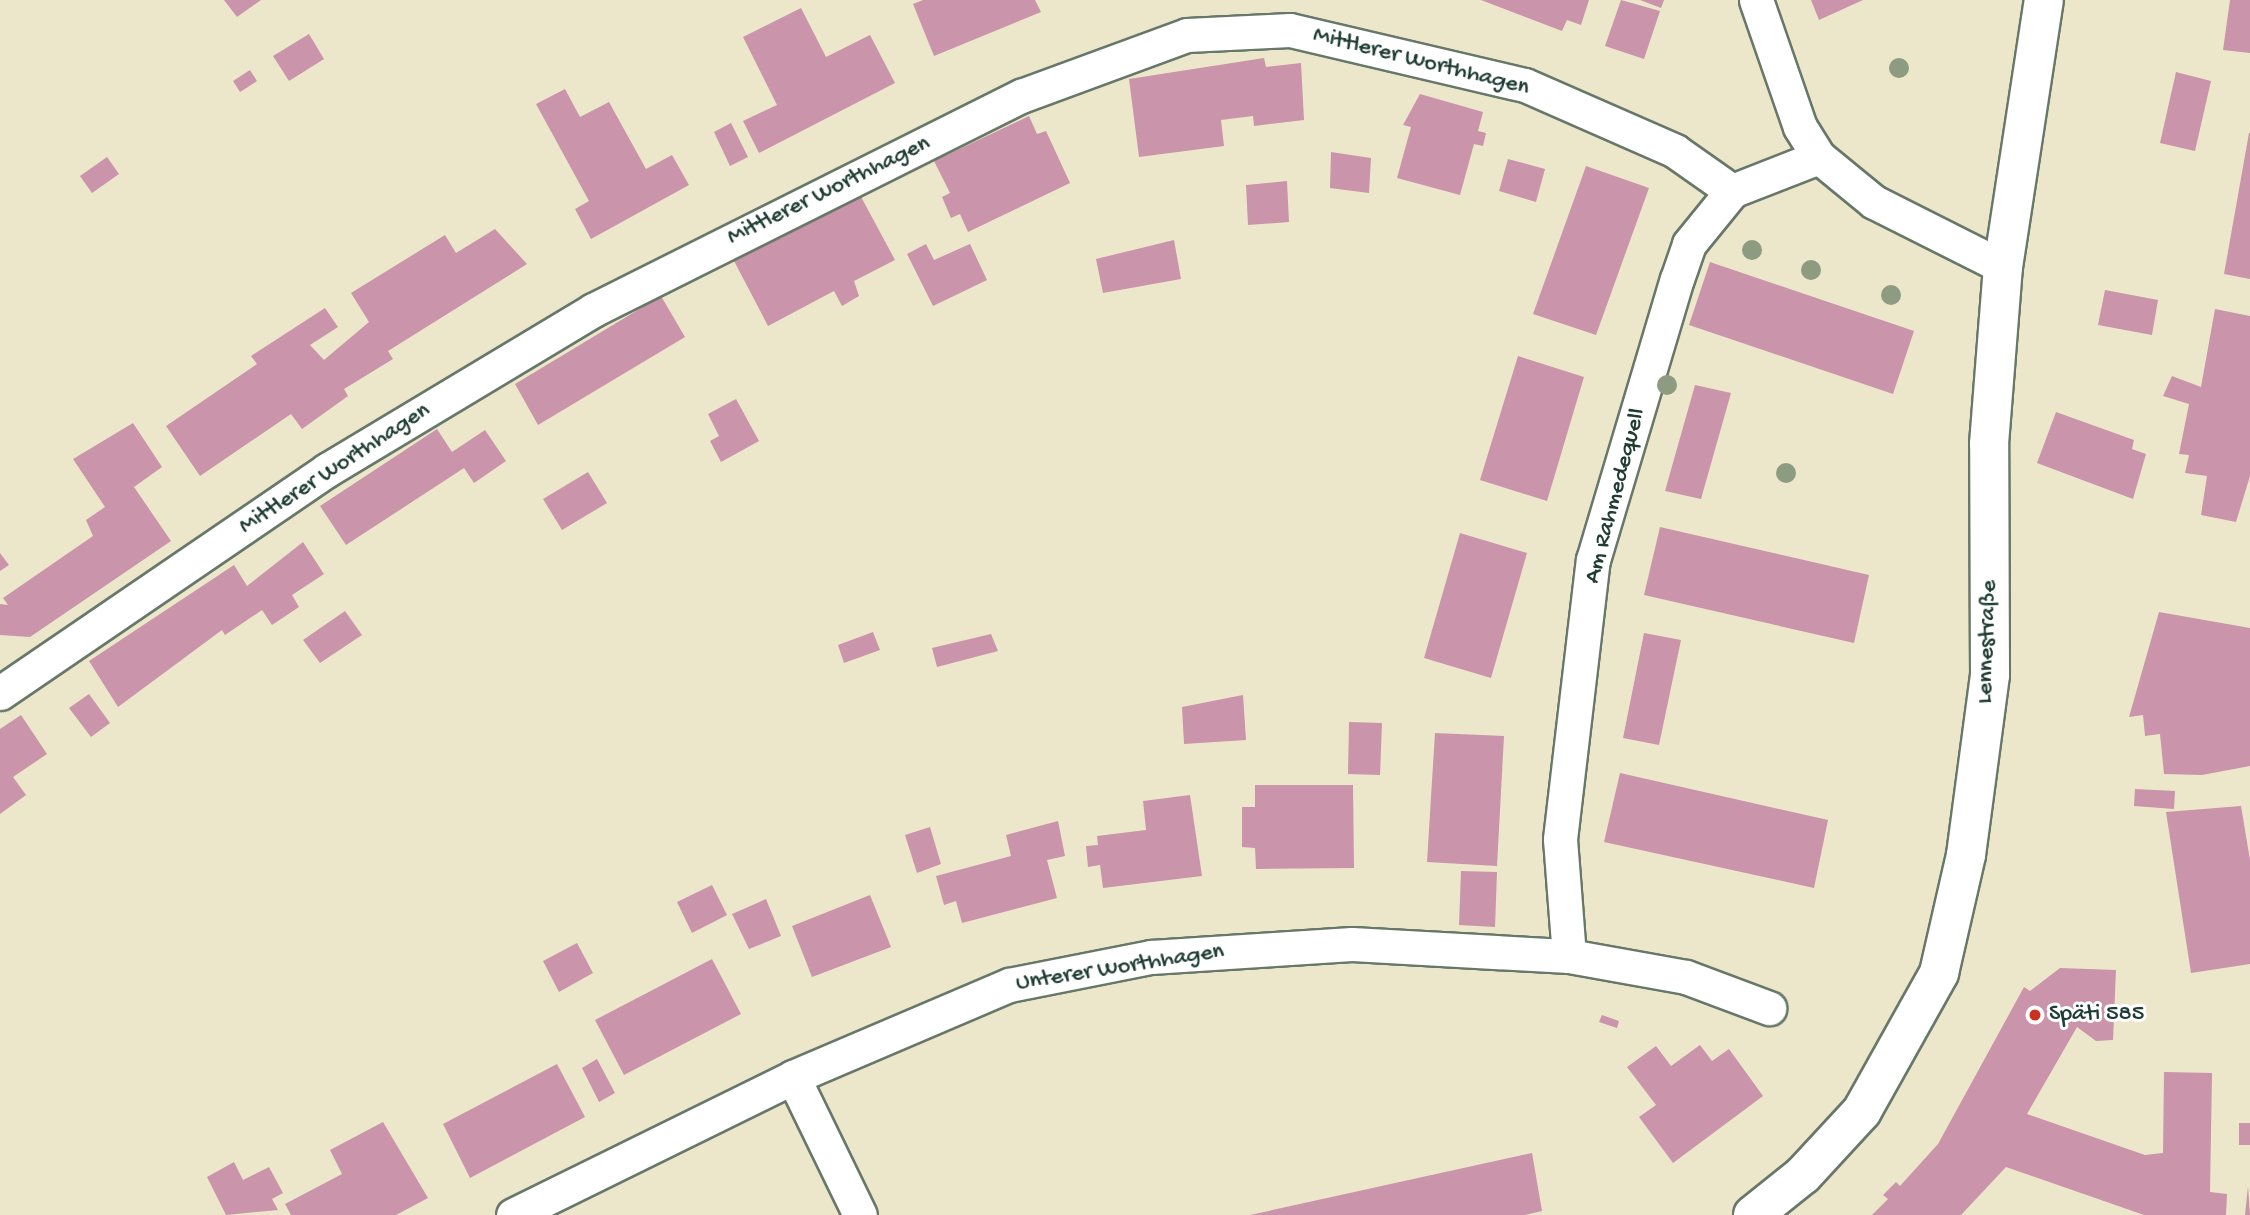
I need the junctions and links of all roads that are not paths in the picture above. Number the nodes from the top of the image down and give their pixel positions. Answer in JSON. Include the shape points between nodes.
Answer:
{"nodes":[{"id":1,"x":1756,"y":0,"type":"edge"},
{"id":2,"x":2044,"y":0,"type":"edge"},
{"id":3,"x":1819,"y":157,"type":"junction"},
{"id":4,"x":1732,"y":191,"type":"junction"},
{"id":5,"x":2003,"y":267,"type":"junction"},
{"id":6,"x":0,"y":693,"type":"edge"},
{"id":7,"x":1569,"y":956,"type":"junction"},
{"id":8,"x":1769,"y":1008,"type":"dead end"},
{"id":9,"x":793,"y":1077,"type":"junction"},
{"id":10,"x":513,"y":1215,"type":"edge"},
{"id":11,"x":860,"y":1215,"type":"edge"},
{"id":12,"x":1753,"y":1215,"type":"edge"}],
"edges":[{"from":1,"to":3,"type":"street","via":[[1800,127]]},
{"from":2,"to":5,"type":"main road","name":"Lennestraße"},
{"from":3,"to":4,"type":"street","name":"Am Rahmedequell"},
{"from":3,"to":5,"type":"street","via":[[1874,202]]},
{"from":4,"to":6,"type":"street","name":"Mittlerer Worthhagen","via":[[1675,151],[1525,85],[1290,30],[1187,35],[1021,96],[593,310],[327,470]]},
{"from":4,"to":7,"type":"street","name":"Am Rahmedequell","via":[[1689,244],[1594,560],[1560,839]]},
{"from":5,"to":12,"type":"main road","name":"Lennestraße","via":[[1989,444],[1990,675],[1966,855],[1939,973],[1862,1111],[1803,1175]]},
{"from":7,"to":8,"type":"street","name":"Unterer Worthhagen","via":[[1686,976]]},
{"from":7,"to":9,"type":"street","name":"Unterer Worthhagen","via":[[1352,944],[1151,957],[1009,985]]},
{"from":9,"to":10,"type":"street","name":"Unterer Worthhagen"},
{"from":9,"to":11,"type":"street"}]}
